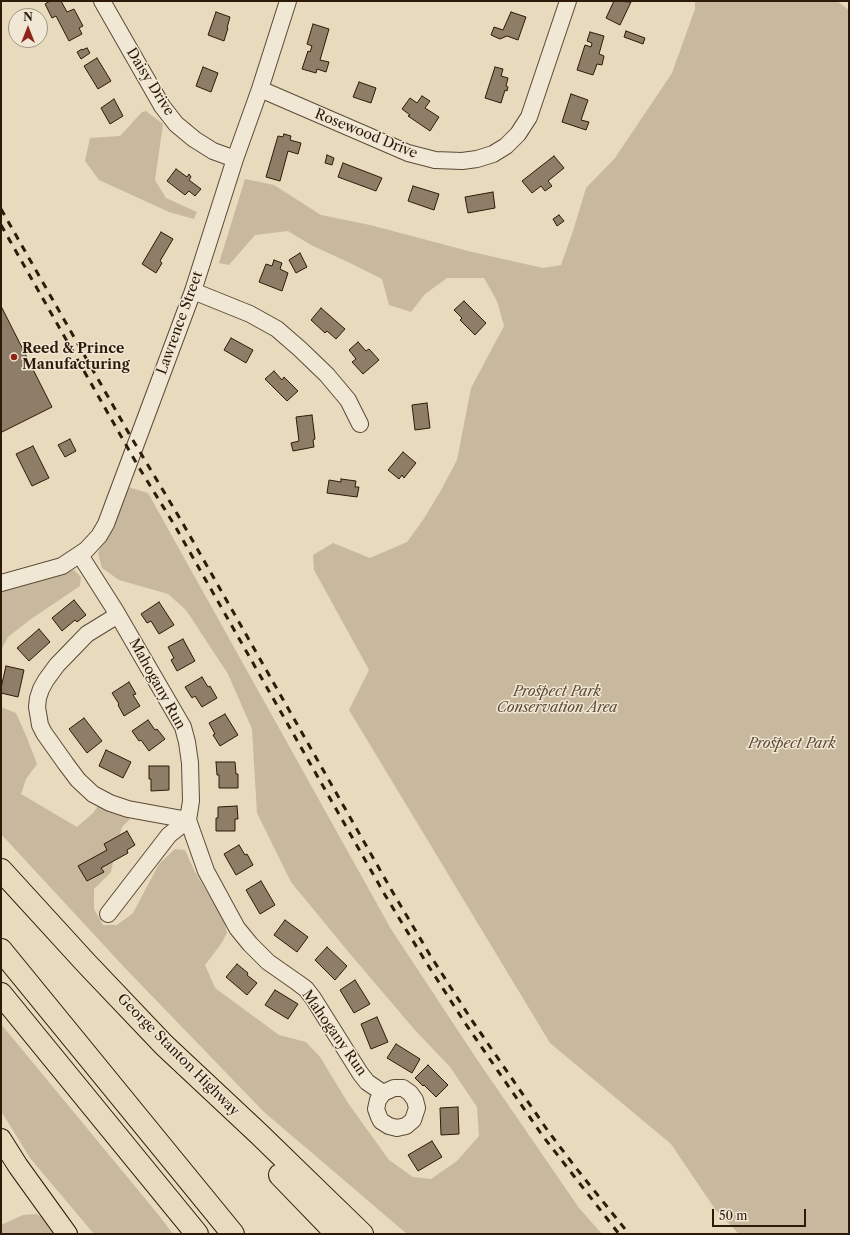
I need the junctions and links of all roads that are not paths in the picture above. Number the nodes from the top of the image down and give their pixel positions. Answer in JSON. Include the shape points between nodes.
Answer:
{"nodes":[{"id":1,"x":102,"y":1,"type":"edge"},
{"id":2,"x":288,"y":1,"type":"edge"},
{"id":3,"x":568,"y":1,"type":"edge"},
{"id":4,"x":260,"y":89,"type":"junction"},
{"id":5,"x":235,"y":159,"type":"junction"},
{"id":6,"x":193,"y":291,"type":"junction"},
{"id":7,"x":360,"y":424,"type":"dead end"},
{"id":8,"x":80,"y":555,"type":"junction"},
{"id":9,"x":1,"y":583,"type":"edge"},
{"id":10,"x":118,"y":615,"type":"junction"},
{"id":11,"x":188,"y":820,"type":"junction"},
{"id":12,"x":1,"y":870,"type":"edge"},
{"id":13,"x":108,"y":914,"type":"dead end"},
{"id":14,"x":1,"y":950,"type":"edge"},
{"id":15,"x":1,"y":994,"type":"edge"},
{"id":16,"x":164,"y":1045,"type":"junction"},
{"id":17,"x":383,"y":1093,"type":"dead end"},
{"id":18,"x":1,"y":1139,"type":"edge"},
{"id":19,"x":67,"y":1234,"type":"edge"},
{"id":20,"x":197,"y":1234,"type":"edge"},
{"id":21,"x":233,"y":1234,"type":"edge"},
{"id":22,"x":337,"y":1234,"type":"edge"},
{"id":23,"x":362,"y":1234,"type":"edge"}],
"edges":[{"from":1,"to":5,"type":"street","name":"Daisy Drive","via":[[162,106],[176,124],[213,151]]},
{"from":2,"to":4,"type":"street","name":"Lawrence Street"},
{"from":3,"to":4,"type":"street","name":"Rosewood Drive","via":[[529,117],[506,146],[477,159],[435,160],[408,154]]},
{"from":4,"to":5,"type":"street","name":"Lawrence Street"},
{"from":5,"to":6,"type":"street","name":"Lawrence Street"},
{"from":6,"to":7,"type":"street","via":[[250,314],[277,329],[327,374],[348,400]]},
{"from":6,"to":8,"type":"street","name":"Lawrence Street","via":[[106,524],[99,536]]},
{"from":8,"to":9,"type":"street","name":"Lawrence Street","via":[[62,566]]},
{"from":8,"to":10,"type":"street","name":"Mahogany Run"},
{"from":10,"to":11,"type":"street","name":"Mahogany Run","via":[[183,728],[190,763],[191,801]]},
{"from":10,"to":11,"type":"street","via":[[86,634],[46,680],[38,698],[40,725],[78,780],[94,794],[128,809]]},
{"from":11,"to":13,"type":"street","via":[[169,835]]},
{"from":11,"to":17,"type":"street","name":"Mahogany Run","via":[[206,871],[237,928],[268,962],[306,990],[360,1073],[367,1082]]},
{"from":12,"to":16,"type":"highway","name":"George Stanton Highway"},
{"from":14,"to":21,"type":"highway"},
{"from":15,"to":20,"type":"highway"},
{"from":16,"to":22,"type":"highway","via":[[280,1175]]},
{"from":16,"to":23,"type":"highway","name":"George Stanton Highway"},
{"from":18,"to":19,"type":"main road"}]}
